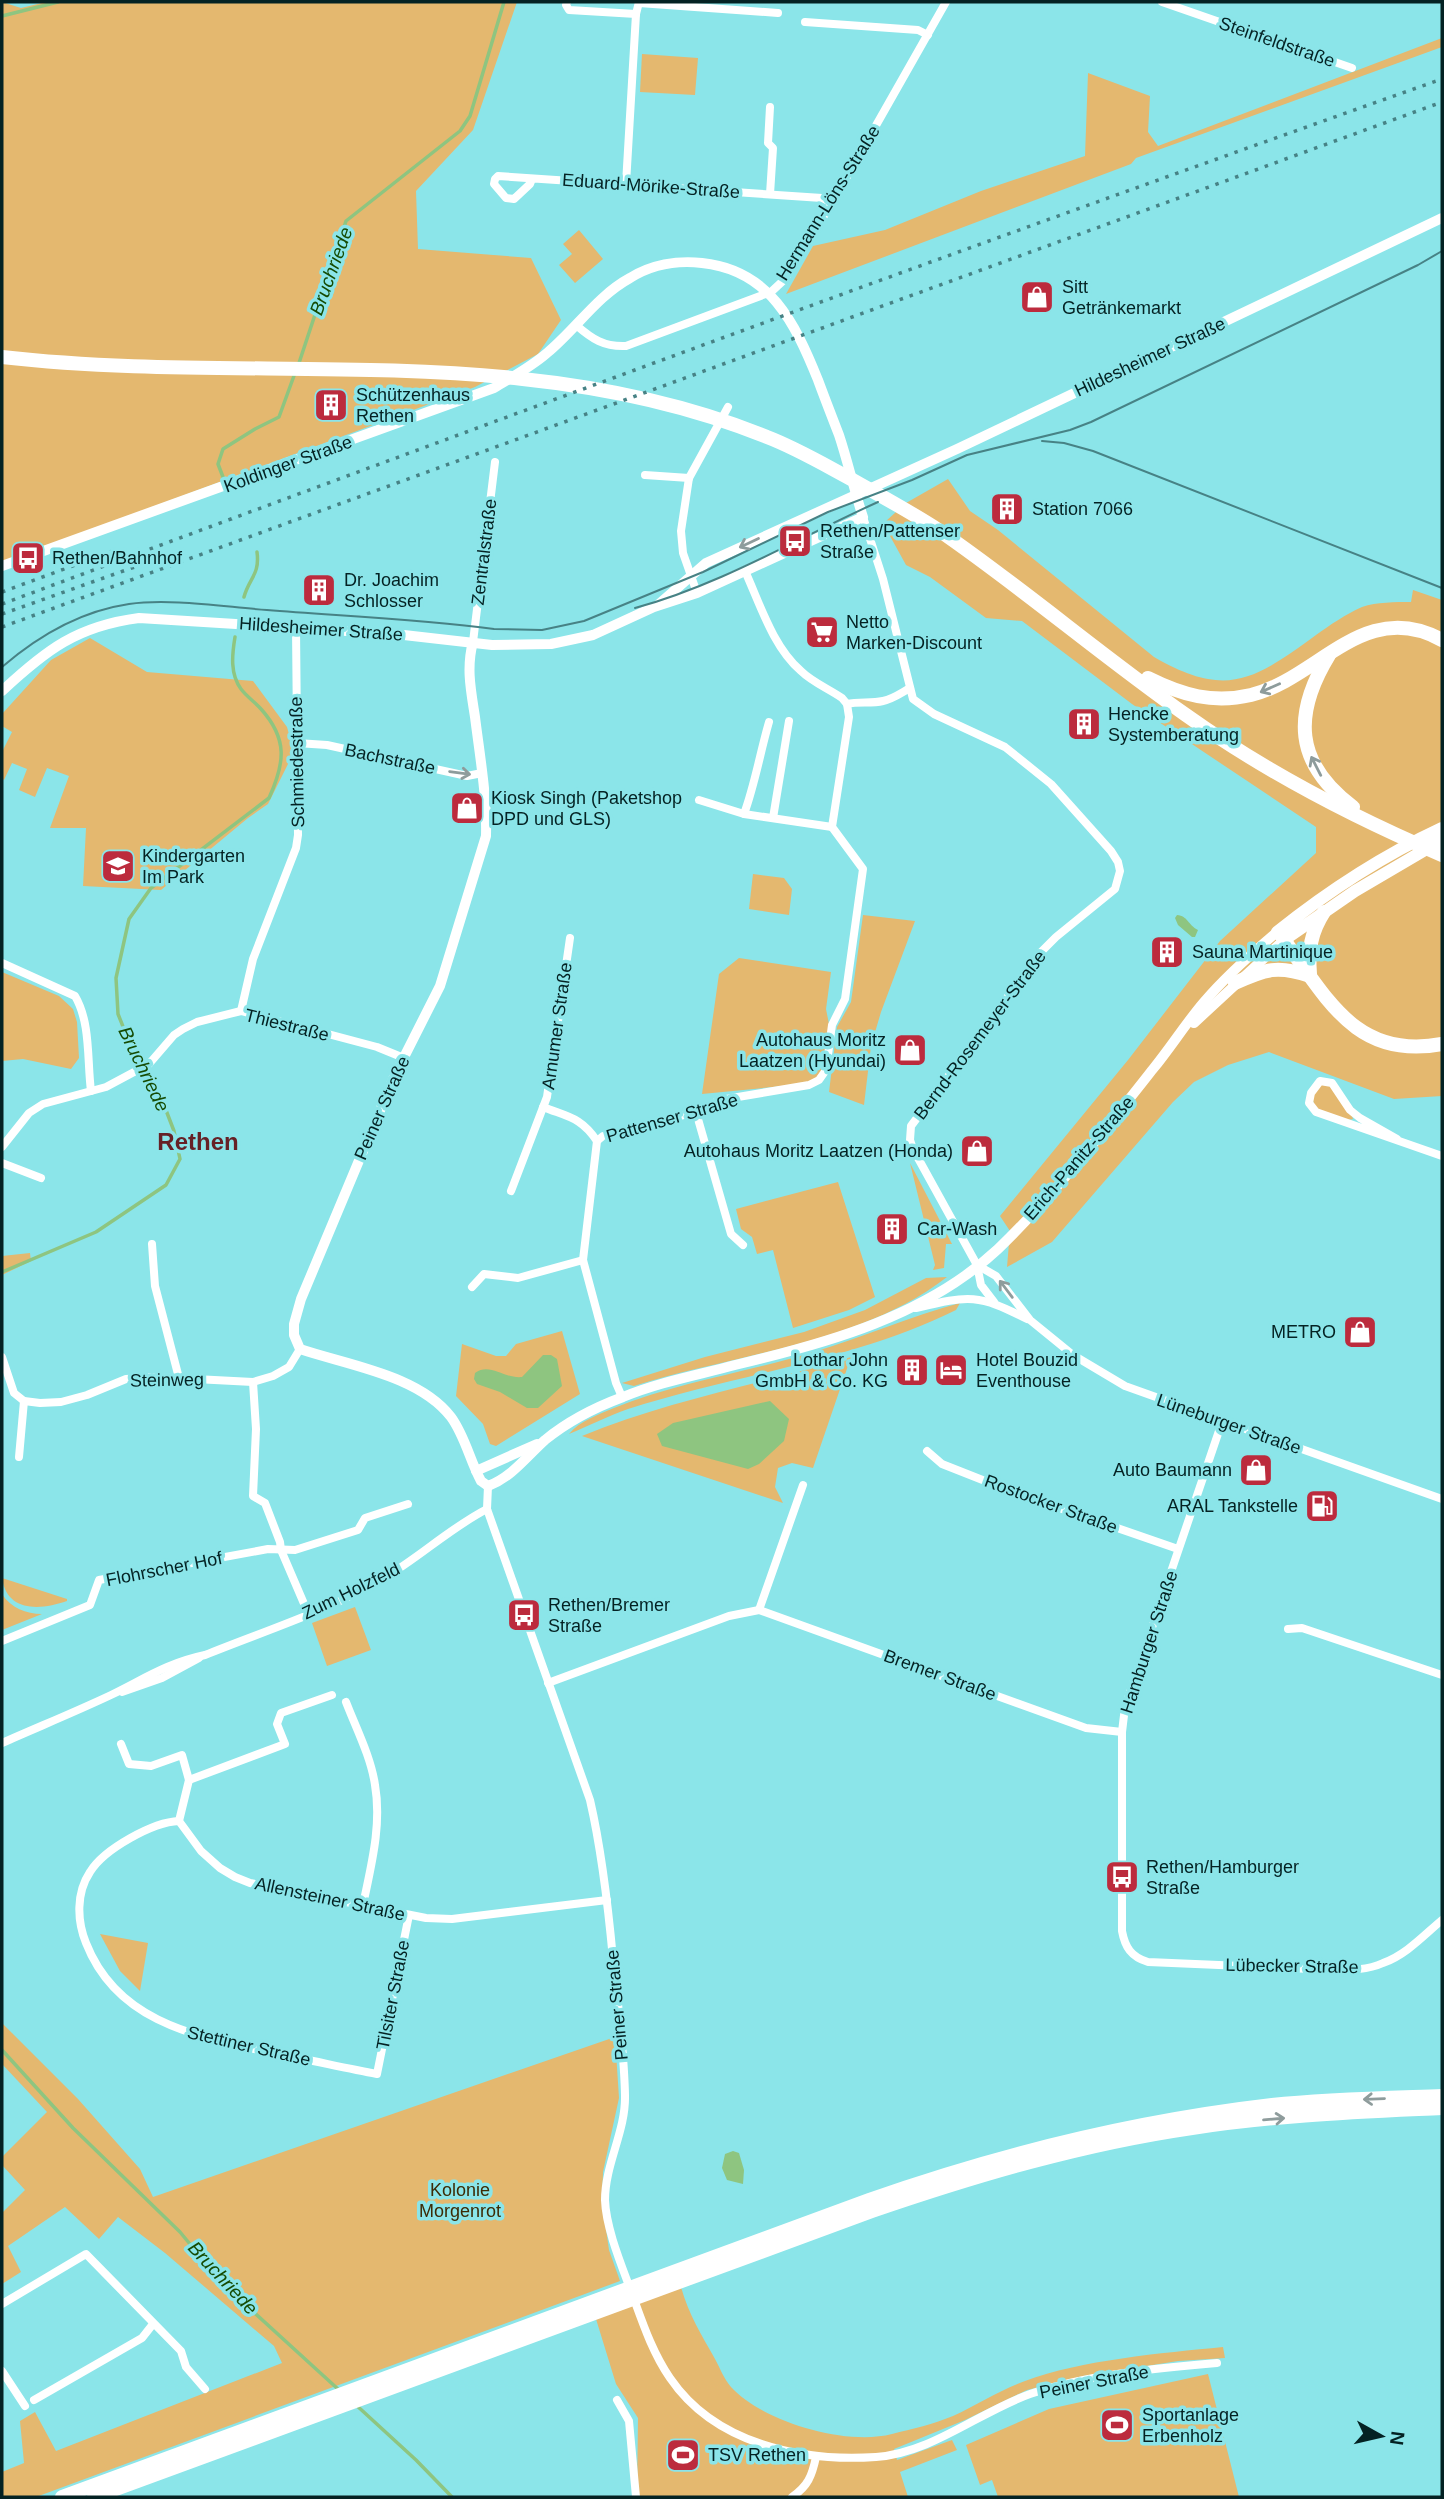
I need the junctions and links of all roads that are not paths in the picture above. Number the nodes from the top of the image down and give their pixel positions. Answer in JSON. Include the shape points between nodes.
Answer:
{"nodes":[{"id":1,"x":567,"y":2,"type":"edge"},
{"id":2,"x":946,"y":2,"type":"edge"},
{"id":3,"x":1162,"y":2,"type":"edge"},
{"id":4,"x":639,"y":3,"type":"edge"},
{"id":5,"x":778,"y":13,"type":"dead end"},
{"id":6,"x":636,"y":14,"type":"junction"},
{"id":7,"x":805,"y":22,"type":"dead end"},
{"id":8,"x":928,"y":35,"type":"junction"},
{"id":9,"x":1352,"y":68,"type":"dead end"},
{"id":10,"x":770,"y":107,"type":"dead end"},
{"id":11,"x":532,"y":178,"type":"dead end"},
{"id":12,"x":625,"y":184,"type":"junction"},
{"id":13,"x":770,"y":194,"type":"junction"},
{"id":14,"x":832,"y":203,"type":"junction"},
{"id":15,"x":1442,"y":218,"type":"edge"},
{"id":16,"x":576,"y":325,"type":"junction"},
{"id":17,"x":2,"y":357,"type":"edge"},
{"id":18,"x":728,"y":407,"type":"dead end"},
{"id":19,"x":495,"y":462,"type":"dead end"},
{"id":20,"x":645,"y":475,"type":"dead end"},
{"id":21,"x":689,"y":478,"type":"junction"},
{"id":22,"x":856,"y":495,"type":"junction"},
{"id":23,"x":863,"y":517,"type":"junction"},
{"id":24,"x":2,"y":566,"type":"edge"},
{"id":25,"x":745,"y":571,"type":"junction"},
{"id":26,"x":690,"y":577,"type":"junction"},
{"id":27,"x":697,"y":593,"type":"junction"},
{"id":28,"x":654,"y":607,"type":"junction"},
{"id":29,"x":296,"y":628,"type":"junction"},
{"id":30,"x":1442,"y":640,"type":"edge"},
{"id":31,"x":473,"y":642,"type":"junction"},
{"id":32,"x":1329,"y":655,"type":"junction"},
{"id":33,"x":1112,"y":660,"type":"junction"},
{"id":34,"x":909,"y":685,"type":"junction"},
{"id":35,"x":2,"y":691,"type":"edge"},
{"id":36,"x":847,"y":704,"type":"junction"},
{"id":37,"x":769,"y":722,"type":"dead end"},
{"id":38,"x":789,"y":722,"type":"dead end"},
{"id":39,"x":297,"y":743,"type":"junction"},
{"id":40,"x":482,"y":773,"type":"junction"},
{"id":41,"x":699,"y":800,"type":"dead end"},
{"id":42,"x":744,"y":814,"type":"junction"},
{"id":43,"x":773,"y":818,"type":"junction"},
{"id":44,"x":832,"y":827,"type":"junction"},
{"id":45,"x":1442,"y":828,"type":"edge"},
{"id":46,"x":1382,"y":829,"type":"junction"},
{"id":47,"x":1442,"y":840,"type":"edge"},
{"id":48,"x":1419,"y":845,"type":"junction"},
{"id":49,"x":1442,"y":855,"type":"edge"},
{"id":50,"x":1442,"y":862,"type":"edge"},
{"id":51,"x":1324,"y":912,"type":"junction"},
{"id":52,"x":1280,"y":936,"type":"junction"},
{"id":53,"x":570,"y":938,"type":"dead end"},
{"id":54,"x":2,"y":963,"type":"edge"},
{"id":55,"x":1310,"y":976,"type":"junction"},
{"id":56,"x":1236,"y":983,"type":"junction"},
{"id":57,"x":241,"y":1012,"type":"junction"},
{"id":58,"x":1179,"y":1037,"type":"junction"},
{"id":59,"x":1442,"y":1044,"type":"edge"},
{"id":60,"x":404,"y":1058,"type":"junction"},
{"id":61,"x":91,"y":1091,"type":"junction"},
{"id":62,"x":543,"y":1107,"type":"junction"},
{"id":63,"x":696,"y":1112,"type":"junction"},
{"id":64,"x":1397,"y":1139,"type":"junction"},
{"id":65,"x":597,"y":1141,"type":"junction"},
{"id":66,"x":2,"y":1147,"type":"edge"},
{"id":67,"x":1442,"y":1156,"type":"edge"},
{"id":68,"x":2,"y":1163,"type":"edge"},
{"id":69,"x":41,"y":1178,"type":"dead end"},
{"id":70,"x":511,"y":1191,"type":"dead end"},
{"id":71,"x":152,"y":1244,"type":"dead end"},
{"id":72,"x":743,"y":1245,"type":"dead end"},
{"id":73,"x":583,"y":1260,"type":"junction"},
{"id":74,"x":977,"y":1265,"type":"junction"},
{"id":75,"x":472,"y":1287,"type":"dead end"},
{"id":76,"x":994,"y":1302,"type":"junction"},
{"id":77,"x":906,"y":1311,"type":"junction"},
{"id":78,"x":1030,"y":1320,"type":"junction"},
{"id":79,"x":300,"y":1349,"type":"junction"},
{"id":80,"x":2,"y":1357,"type":"edge"},
{"id":81,"x":179,"y":1378,"type":"junction"},
{"id":82,"x":253,"y":1382,"type":"junction"},
{"id":83,"x":622,"y":1397,"type":"junction"},
{"id":84,"x":24,"y":1401,"type":"junction"},
{"id":85,"x":1222,"y":1422,"type":"junction"},
{"id":86,"x":545,"y":1441,"type":"junction"},
{"id":87,"x":927,"y":1451,"type":"dead end"},
{"id":88,"x":19,"y":1457,"type":"dead end"},
{"id":89,"x":476,"y":1471,"type":"junction"},
{"id":90,"x":803,"y":1485,"type":"dead end"},
{"id":91,"x":488,"y":1486,"type":"junction"},
{"id":92,"x":1442,"y":1499,"type":"edge"},
{"id":93,"x":408,"y":1504,"type":"dead end"},
{"id":94,"x":487,"y":1509,"type":"junction"},
{"id":95,"x":1178,"y":1549,"type":"junction"},
{"id":96,"x":281,"y":1550,"type":"junction"},
{"id":97,"x":759,"y":1610,"type":"junction"},
{"id":98,"x":307,"y":1614,"type":"junction"},
{"id":99,"x":1288,"y":1629,"type":"dead end"},
{"id":100,"x":2,"y":1641,"type":"edge"},
{"id":101,"x":1442,"y":1675,"type":"edge"},
{"id":102,"x":548,"y":1683,"type":"junction"},
{"id":103,"x":332,"y":1695,"type":"dead end"},
{"id":104,"x":346,"y":1702,"type":"dead end"},
{"id":105,"x":1122,"y":1732,"type":"junction"},
{"id":106,"x":2,"y":1743,"type":"edge"},
{"id":107,"x":121,"y":1744,"type":"dead end"},
{"id":108,"x":190,"y":1780,"type":"junction"},
{"id":109,"x":180,"y":1821,"type":"junction"},
{"id":110,"x":607,"y":1900,"type":"junction"},
{"id":111,"x":363,"y":1905,"type":"junction"},
{"id":112,"x":409,"y":1915,"type":"junction"},
{"id":113,"x":1442,"y":1920,"type":"edge"},
{"id":114,"x":1130,"y":1952,"type":"joint"},
{"id":115,"x":377,"y":2074,"type":"joint"},
{"id":116,"x":1442,"y":2096,"type":"edge"},
{"id":117,"x":1442,"y":2108,"type":"edge"},
{"id":118,"x":2,"y":2304,"type":"edge"},
{"id":119,"x":153,"y":2324,"type":"junction"},
{"id":120,"x":1217,"y":2363,"type":"dead end"},
{"id":121,"x":3,"y":2375,"type":"edge"},
{"id":122,"x":205,"y":2389,"type":"dead end"},
{"id":123,"x":364,"y":2393,"type":"junction"},
{"id":124,"x":34,"y":2400,"type":"dead end"},
{"id":125,"x":617,"y":2400,"type":"dead end"},
{"id":126,"x":24,"y":2406,"type":"dead end"},
{"id":127,"x":302,"y":2415,"type":"junction"},
{"id":128,"x":816,"y":2457,"type":"junction"},
{"id":129,"x":62,"y":2497,"type":"edge"},
{"id":130,"x":94,"y":2497,"type":"edge"},
{"id":131,"x":636,"y":2497,"type":"edge"},
{"id":132,"x":792,"y":2497,"type":"edge"}],
"edges":[{"from":1,"to":6,"type":"street","via":[[569,10]]},
{"from":2,"to":8,"type":"street","name":"Hermann-Löns-Straße"},
{"from":3,"to":9,"type":"street","name":"Steinfeldstraße"},
{"from":4,"to":5,"type":"street"},
{"from":4,"to":6,"type":"street"},
{"from":6,"to":12,"type":"street"},
{"from":7,"to":8,"type":"street","via":[[918,30]]},
{"from":8,"to":14,"type":"street","name":"Hermann-Löns-Straße"},
{"from":10,"to":13,"type":"street"},
{"from":11,"to":12,"type":"street","name":"Eduard-Mörike-Straße"},
{"from":12,"to":13,"type":"street","name":"Eduard-Mörike-Straße"},
{"from":13,"to":14,"type":"street","name":"Eduard-Mörike-Straße","via":[[822,198]]},
{"from":14,"to":16,"type":"street","name":"Hermann-Löns-Straße","via":[[785,279],[771,292],[626,346],[597,342]]},
{"from":15,"to":22,"type":"street","name":"Hildesheimer Straße"},
{"from":16,"to":22,"type":"street","name":"Koldinger Straße","via":[[618,285],[660,266],[711,264],[755,282],[776,301],[804,345]]},
{"from":16,"to":24,"type":"street","name":"Koldinger Straße","via":[[529,367],[469,399]]},
{"from":17,"to":33,"type":"main road","via":[[103,365],[416,371],[526,378],[604,389],[709,415],[805,454],[905,509]]},
{"from":18,"to":21,"type":"street"},
{"from":19,"to":31,"type":"street","name":"Zentralstraße"},
{"from":20,"to":21,"type":"street"},
{"from":21,"to":26,"type":"street","via":[[681,531]]},
{"from":22,"to":23,"type":"street"},
{"from":22,"to":26,"type":"street","name":"Hildesheimer Straße","one_way":true,"via":[[706,563]]},
{"from":23,"to":25,"type":"street","name":"Hildesheimer Straße"},
{"from":23,"to":34,"type":"street"},
{"from":25,"to":27,"type":"street","name":"Hildesheimer Straße"},
{"from":25,"to":36,"type":"street","via":[[789,660]]},
{"from":26,"to":27,"type":"street"},
{"from":26,"to":28,"type":"street","name":"Hildesheimer Straße"},
{"from":27,"to":28,"type":"street","name":"Hildesheimer Straße"},
{"from":28,"to":31,"type":"street","name":"Hildesheimer Straße","via":[[570,641],[527,646]]},
{"from":29,"to":31,"type":"street","name":"Hildesheimer Straße"},
{"from":29,"to":35,"type":"street","name":"Hildesheimer Straße","via":[[164,618],[119,621],[65,640]]},
{"from":29,"to":39,"type":"street","name":"Schmiedestraße"},
{"from":30,"to":32,"type":"main road","via":[[1417,630],[1381,629]]},
{"from":31,"to":40,"type":"street","name":"Peiner Straße","via":[[468,669]]},
{"from":32,"to":33,"type":"main road","one_way":true,"via":[[1270,689],[1222,699],[1170,690]]},
{"from":46,"to":32,"type":"main road","one_way":true,"via":[[1328,785],[1309,751],[1305,709]]},
{"from":33,"to":46,"type":"main road","via":[[1254,759]]},
{"from":34,"to":36,"type":"street","via":[[891,699]]},
{"from":34,"to":74,"type":"street","name":"Bernd-Rosemeyer-Straße","via":[[913,699],[934,714],[1004,747],[1051,784],[1118,862],[1115,889],[1041,952],[911,1126],[913,1149]]},
{"from":36,"to":44,"type":"street","via":[[849,717]]},
{"from":37,"to":42,"type":"street"},
{"from":38,"to":43,"type":"street"},
{"from":39,"to":40,"type":"street","name":"Bachstraße","one_way":true,"via":[[327,745],[467,776]]},
{"from":39,"to":57,"type":"street","name":"Schmiedestraße","via":[[296,848],[253,959]]},
{"from":40,"to":60,"type":"street","name":"Peiner Straße","via":[[486,836],[440,985]]},
{"from":41,"to":42,"type":"street"},
{"from":42,"to":43,"type":"street"},
{"from":43,"to":44,"type":"street"},
{"from":44,"to":63,"type":"street","name":"Pattenser Straße","via":[[863,869],[845,999],[832,1025],[826,1070],[809,1085],[720,1100]]},
{"from":45,"to":52,"type":"main road","name":"Erich-Panitz-Straße","via":[[1297,916]]},
{"from":46,"to":48,"type":"main road"},
{"from":47,"to":51,"type":"main road","name":"Erich-Panitz-Straße"},
{"from":48,"to":49,"type":"main road"},
{"from":48,"to":50,"type":"main road"},
{"from":51,"to":52,"type":"main road","name":"Erich-Panitz-Straße"},
{"from":51,"to":55,"type":"main road","via":[[1310,941]]},
{"from":52,"to":55,"type":"main road"},
{"from":52,"to":56,"type":"street","name":"Erich-Panitz-Straße"},
{"from":52,"to":58,"type":"street","name":"Erich-Panitz-Straße","via":[[1212,994]]},
{"from":53,"to":62,"type":"street","name":"Arnumer Straße"},
{"from":54,"to":61,"type":"street","via":[[75,996],[82,1007]]},
{"from":55,"to":56,"type":"main road","via":[[1277,968]]},
{"from":55,"to":59,"type":"main road","via":[[1351,1025],[1367,1036],[1404,1047]]},
{"from":56,"to":58,"type":"street","name":"Erich-Panitz-Straße"},
{"from":57,"to":60,"type":"street","name":"Thiestraße"},
{"from":57,"to":61,"type":"street","name":"Thiestraße","via":[[208,1018],[183,1029],[149,1064]]},
{"from":58,"to":74,"type":"street","name":"Erich-Panitz-Straße","via":[[1028,1218]]},
{"from":60,"to":79,"type":"street","name":"Peiner Straße","via":[[301,1299],[294,1324]]},
{"from":61,"to":66,"type":"street","name":"Thiestraße","via":[[43,1104],[29,1113]]},
{"from":62,"to":65,"type":"street","via":[[579,1120]]},
{"from":62,"to":70,"type":"street","name":"Arnumer Straße"},
{"from":63,"to":65,"type":"street","name":"Pattenser Straße"},
{"from":63,"to":72,"type":"street","via":[[731,1234]]},
{"from":64,"to":64,"type":"street","via":[[1350,1110],[1327,1080],[1320,1081],[1311,1093],[1309,1103],[1316,1112]]},
{"from":64,"to":67,"type":"street"},
{"from":65,"to":73,"type":"street","name":"Pattenser Straße"},
{"from":68,"to":69,"type":"street"},
{"from":71,"to":81,"type":"street","via":[[155,1286]]},
{"from":73,"to":75,"type":"street","via":[[518,1278],[484,1274]]},
{"from":73,"to":83,"type":"street","name":"Pattenser Straße"},
{"from":74,"to":76,"type":"street","via":[[981,1285]]},
{"from":74,"to":77,"type":"street","name":"Erich-Panitz-Straße"},
{"from":78,"to":74,"type":"street","name":"Lüneburger Straße","one_way":true,"via":[[996,1276]]},
{"from":76,"to":77,"type":"street","name":"Lüneburger Straße","via":[[965,1298]]},
{"from":76,"to":78,"type":"street","name":"Lüneburger Straße"},
{"from":77,"to":83,"type":"street","name":"Erich-Panitz-Straße","via":[[799,1349]]},
{"from":78,"to":85,"type":"street","name":"Lüneburger Straße","via":[[1073,1355],[1125,1386]]},
{"from":79,"to":82,"type":"street","name":"Steinweg","via":[[289,1367]]},
{"from":79,"to":89,"type":"street","via":[[371,1368],[427,1396],[451,1418]]},
{"from":80,"to":84,"type":"street","via":[[13,1393]]},
{"from":81,"to":82,"type":"street","name":"Steinweg"},
{"from":81,"to":84,"type":"street","name":"Steinweg","via":[[126,1379],[61,1402]]},
{"from":82,"to":96,"type":"street","via":[[257,1429],[253,1496],[265,1503]]},
{"from":83,"to":86,"type":"street","name":"Erich-Panitz-Straße"},
{"from":84,"to":88,"type":"street"},
{"from":85,"to":92,"type":"street","name":"Lüneburger Straße"},
{"from":85,"to":95,"type":"street","name":"Hamburger Straße"},
{"from":86,"to":89,"type":"street","name":"Erich-Panitz-Straße"},
{"from":86,"to":91,"type":"street","name":"Erich-Panitz-Straße","via":[[502,1481]]},
{"from":87,"to":95,"type":"street","name":"Rostocker Straße","via":[[942,1464],[1013,1492]]},
{"from":89,"to":91,"type":"street"},
{"from":90,"to":97,"type":"street"},
{"from":91,"to":94,"type":"street","name":"Peiner Straße"},
{"from":93,"to":96,"type":"street","via":[[365,1518],[358,1530],[295,1550]]},
{"from":94,"to":98,"type":"street","name":"Zum Holzfeld","via":[[384,1578]]},
{"from":94,"to":102,"type":"street","name":"Peiner Straße"},
{"from":95,"to":105,"type":"street","name":"Hamburger Straße","via":[[1125,1707]]},
{"from":96,"to":98,"type":"street"},
{"from":96,"to":100,"type":"street","name":"Flohrscher Hof","via":[[99,1580],[90,1605]]},
{"from":97,"to":102,"type":"street","via":[[729,1616]]},
{"from":97,"to":105,"type":"street","name":"Bremer Straße","via":[[1086,1728]]},
{"from":98,"to":106,"type":"street","name":"Zum Holzfeld","via":[[159,1669]]},
{"from":99,"to":101,"type":"street","via":[[1302,1628]]},
{"from":102,"to":110,"type":"street","name":"Peiner Straße","via":[[590,1800]]},
{"from":103,"to":108,"type":"street","via":[[281,1713],[277,1724],[285,1744]]},
{"from":104,"to":111,"type":"street","via":[[372,1773],[378,1809]]},
{"from":105,"to":114,"type":"street","name":"Hamburger Straße","via":[[1122,1931]]},
{"from":107,"to":108,"type":"street","via":[[129,1763],[151,1766],[181,1755]]},
{"from":108,"to":109,"type":"street"},
{"from":109,"to":111,"type":"street","name":"Allensteiner Straße","via":[[201,1851],[235,1877]]},
{"from":109,"to":115,"type":"street","name":"Stettiner Straße","via":[[117,1845],[100,1857],[84,1883],[80,1929],[108,1982],[143,2012],[197,2036]]},
{"from":110,"to":112,"type":"street","name":"Allensteiner Straße","via":[[452,1919]]},
{"from":110,"to":128,"type":"street","name":"Peiner Straße","via":[[625,2100],[605,2202],[616,2250],[649,2338],[668,2376],[713,2422],[755,2442]]},
{"from":111,"to":112,"type":"street","name":"Allensteiner Straße"},
{"from":112,"to":115,"type":"street","name":"Tilsiter Straße"},
{"from":113,"to":114,"type":"street","name":"Lübecker Straße","via":[[1384,1964],[1358,1969],[1148,1962]]},
{"from":116,"to":123,"type":"main road","one_way":true,"via":[[1337,2100],[1219,2113],[1065,2140],[994,2159],[869,2200]]},
{"from":123,"to":117,"type":"main road","one_way":true,"via":[[997,2170],[1194,2127]]},
{"from":118,"to":119,"type":"street","via":[[86,2254]]},
{"from":119,"to":122,"type":"street","via":[[181,2351],[186,2367]]},
{"from":119,"to":124,"type":"street","via":[[142,2338]]},
{"from":120,"to":128,"type":"street","name":"Peiner Straße","via":[[1049,2389],[897,2454]]},
{"from":121,"to":126,"type":"street"},
{"from":123,"to":127,"type":"main road"},
{"from":125,"to":131,"type":"street","via":[[629,2421]]},
{"from":127,"to":129,"type":"main road"},
{"from":127,"to":130,"type":"main road"},
{"from":128,"to":132,"type":"street","via":[[812,2476]]}]}
